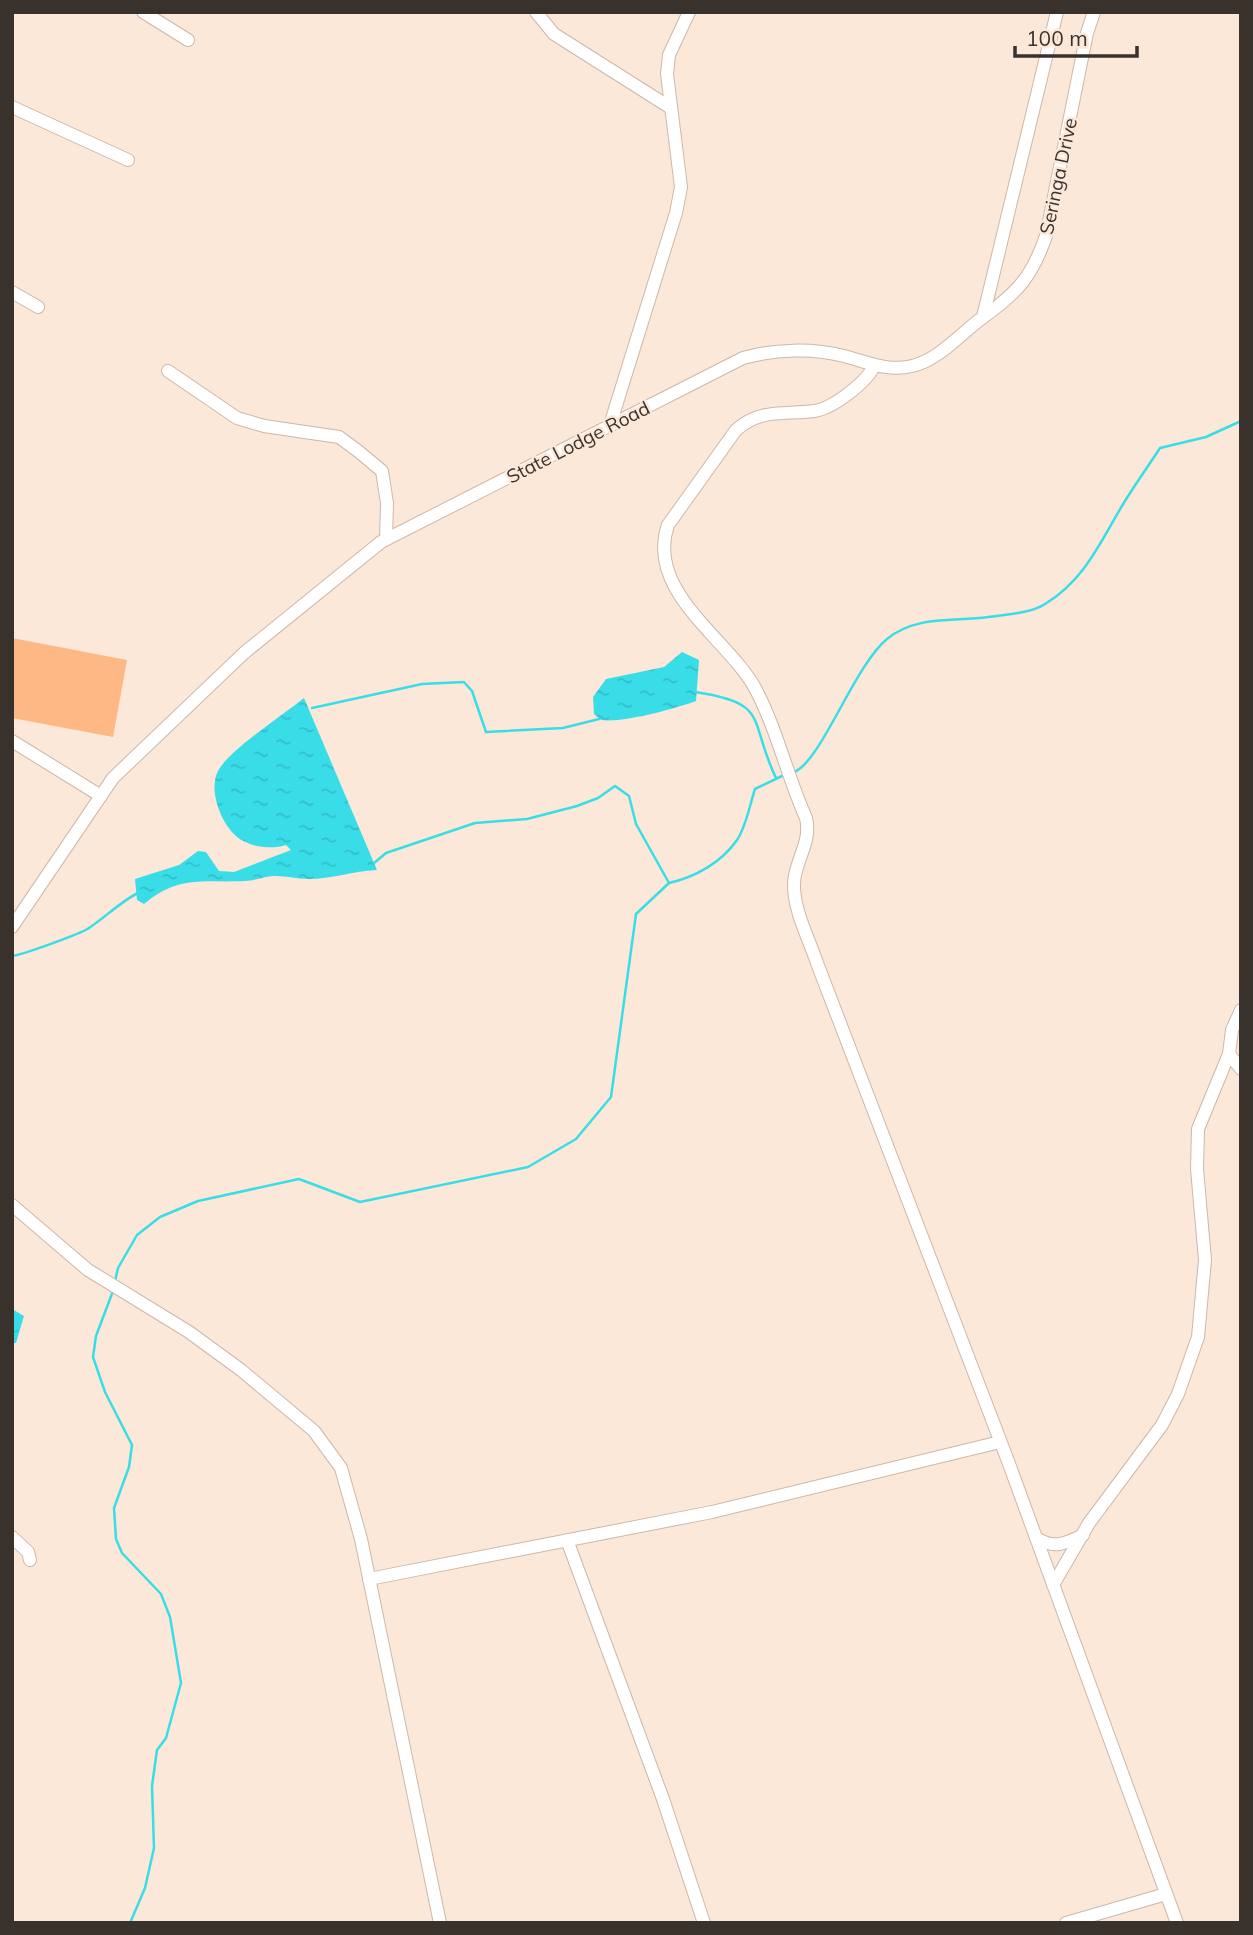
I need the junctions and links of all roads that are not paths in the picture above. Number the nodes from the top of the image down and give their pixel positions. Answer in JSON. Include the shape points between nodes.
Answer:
{"nodes":[{"id":1,"x":143,"y":12,"type":"edge"},
{"id":2,"x":536,"y":12,"type":"edge"},
{"id":3,"x":689,"y":12,"type":"edge"},
{"id":4,"x":1057,"y":12,"type":"edge"},
{"id":5,"x":1094,"y":12,"type":"edge"},
{"id":6,"x":188,"y":40,"type":"dead end"},
{"id":7,"x":12,"y":107,"type":"edge"},
{"id":8,"x":671,"y":108,"type":"junction"},
{"id":9,"x":128,"y":160,"type":"dead end"},
{"id":10,"x":12,"y":292,"type":"edge"},
{"id":11,"x":38,"y":307,"type":"dead end"},
{"id":12,"x":983,"y":317,"type":"junction"},
{"id":13,"x":874,"y":366,"type":"junction"},
{"id":14,"x":168,"y":371,"type":"dead end"},
{"id":15,"x":610,"y":425,"type":"junction"},
{"id":16,"x":386,"y":539,"type":"junction"},
{"id":17,"x":12,"y":741,"type":"edge"},
{"id":18,"x":101,"y":796,"type":"junction"},
{"id":19,"x":12,"y":927,"type":"edge"},
{"id":20,"x":1241,"y":1010,"type":"edge"},
{"id":21,"x":1229,"y":1054,"type":"junction"},
{"id":22,"x":1241,"y":1069,"type":"edge"},
{"id":23,"x":12,"y":1205,"type":"edge"},
{"id":24,"x":1000,"y":1442,"type":"junction"},
{"id":25,"x":1083,"y":1535,"type":"junction"},
{"id":26,"x":12,"y":1537,"type":"edge"},
{"id":27,"x":1036,"y":1538,"type":"junction"},
{"id":28,"x":567,"y":1540,"type":"junction"},
{"id":29,"x":30,"y":1560,"type":"dead end"},
{"id":30,"x":369,"y":1579,"type":"junction"},
{"id":31,"x":1053,"y":1585,"type":"junction"},
{"id":32,"x":1166,"y":1894,"type":"junction"},
{"id":33,"x":440,"y":1923,"type":"edge"},
{"id":34,"x":704,"y":1923,"type":"edge"},
{"id":35,"x":1066,"y":1923,"type":"edge"},
{"id":36,"x":1177,"y":1923,"type":"edge"}],
"edges":[{"from":1,"to":6,"type":"street"},
{"from":2,"to":8,"type":"street","via":[[554,34]]},
{"from":3,"to":8,"type":"street","via":[[669,55]]},
{"from":4,"to":12,"type":"street"},
{"from":5,"to":12,"type":"street","name":"Seringa Drive","via":[[1054,207],[1037,264],[1017,292]]},
{"from":7,"to":9,"type":"street"},
{"from":8,"to":15,"type":"street","via":[[681,187],[676,213]]},
{"from":10,"to":11,"type":"street"},
{"from":12,"to":13,"type":"street","name":"State Lodge Road","via":[[914,366]]},
{"from":13,"to":15,"type":"street","name":"State Lodge Road","via":[[842,355],[772,350],[697,379]]},
{"from":13,"to":24,"type":"street","via":[[861,384],[825,408],[768,412],[744,423],[730,436],[668,525],[667,564],[684,602],[755,687],[795,791],[808,828],[794,895]]},
{"from":14,"to":16,"type":"street","via":[[237,418],[339,437],[358,451],[382,471]]},
{"from":15,"to":16,"type":"street","name":"State Lodge Road"},
{"from":16,"to":18,"type":"street","name":"State Lodge Road","via":[[244,653],[113,778]]},
{"from":17,"to":18,"type":"street"},
{"from":18,"to":19,"type":"street","name":"State Lodge Road"},
{"from":20,"to":21,"type":"street"},
{"from":21,"to":22,"type":"street"},
{"from":21,"to":25,"type":"street","via":[[1198,1129],[1205,1260],[1198,1337],[1162,1425]]},
{"from":23,"to":30,"type":"street","via":[[107,1283],[199,1339],[314,1431],[341,1468]]},
{"from":24,"to":27,"type":"street"},
{"from":24,"to":28,"type":"street","via":[[712,1512]]},
{"from":25,"to":27,"type":"street","via":[[1054,1545]]},
{"from":25,"to":31,"type":"street"},
{"from":26,"to":29,"type":"street"},
{"from":27,"to":31,"type":"street"},
{"from":28,"to":30,"type":"street"},
{"from":28,"to":34,"type":"street"},
{"from":30,"to":33,"type":"street"},
{"from":31,"to":32,"type":"street"},
{"from":32,"to":35,"type":"street"},
{"from":32,"to":36,"type":"street"}]}
